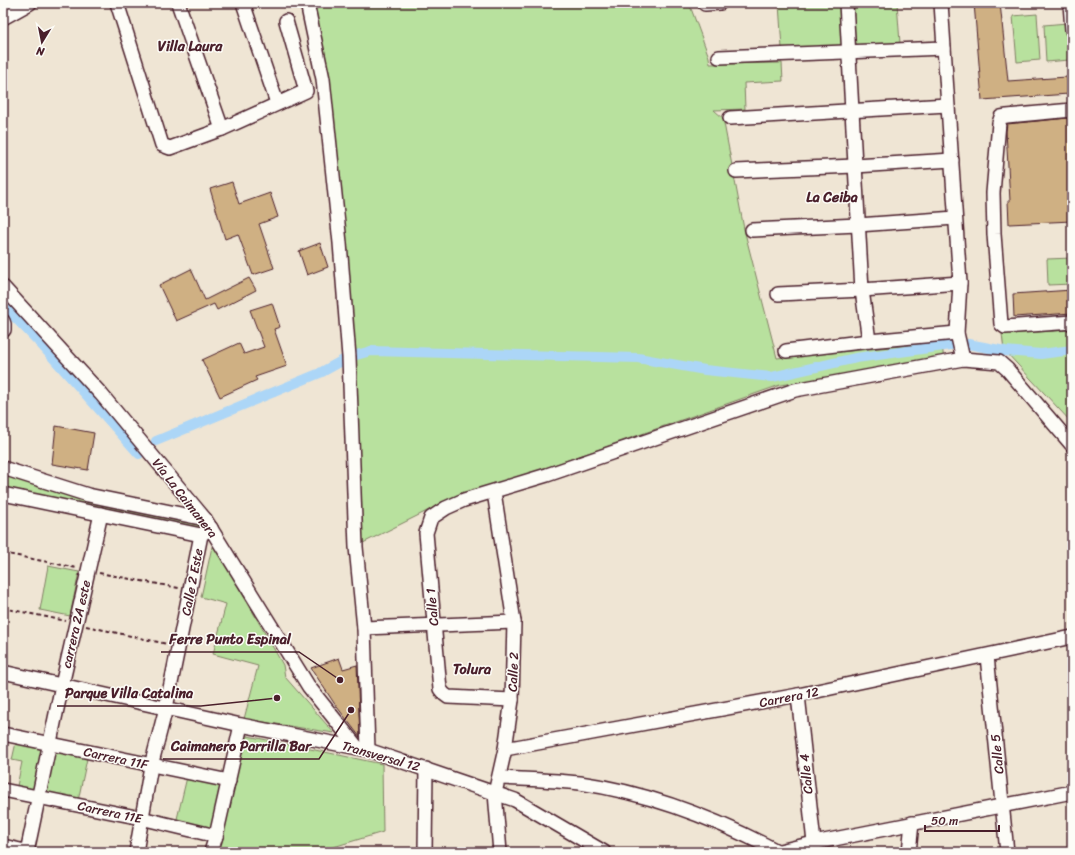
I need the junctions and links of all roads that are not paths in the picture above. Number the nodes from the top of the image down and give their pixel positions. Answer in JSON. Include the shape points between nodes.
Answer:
{"nodes":[{"id":1,"x":30,"y":3,"type":"edge"},
{"id":2,"x":117,"y":3,"type":"edge"},
{"id":3,"x":178,"y":3,"type":"edge"},
{"id":4,"x":243,"y":3,"type":"edge"},
{"id":5,"x":307,"y":3,"type":"edge"},
{"id":6,"x":720,"y":3,"type":"edge"},
{"id":7,"x":846,"y":3,"type":"edge"},
{"id":8,"x":941,"y":3,"type":"edge"},
{"id":9,"x":1070,"y":3,"type":"edge"},
{"id":10,"x":705,"y":4,"type":"dead end"},
{"id":11,"x":3,"y":18,"type":"edge"},
{"id":12,"x":286,"y":21,"type":"dead end"},
{"id":13,"x":1072,"y":30,"type":"edge"},
{"id":14,"x":944,"y":48,"type":"junction"},
{"id":15,"x":849,"y":52,"type":"junction"},
{"id":16,"x":720,"y":57,"type":"dead end"},
{"id":17,"x":277,"y":104,"type":"junction"},
{"id":18,"x":947,"y":105,"type":"junction"},
{"id":19,"x":852,"y":110,"type":"junction"},
{"id":20,"x":1072,"y":110,"type":"edge"},
{"id":21,"x":730,"y":118,"type":"dead end"},
{"id":22,"x":222,"y":129,"type":"junction"},
{"id":23,"x":952,"y":160,"type":"junction"},
{"id":24,"x":855,"y":166,"type":"junction"},
{"id":25,"x":736,"y":171,"type":"dead end"},
{"id":26,"x":956,"y":218,"type":"junction"},
{"id":27,"x":858,"y":225,"type":"junction"},
{"id":28,"x":752,"y":230,"type":"dead end"},
{"id":29,"x":960,"y":283,"type":"junction"},
{"id":30,"x":3,"y":287,"type":"edge"},
{"id":31,"x":862,"y":290,"type":"junction"},
{"id":32,"x":778,"y":294,"type":"dead end"},
{"id":33,"x":3,"y":322,"type":"edge"},
{"id":34,"x":1072,"y":322,"type":"edge"},
{"id":35,"x":3,"y":330,"type":"edge"},
{"id":36,"x":957,"y":333,"type":"junction"},
{"id":37,"x":869,"y":341,"type":"junction"},
{"id":38,"x":786,"y":351,"type":"dead end"},
{"id":39,"x":963,"y":359,"type":"junction"},
{"id":40,"x":1072,"y":445,"type":"edge"},
{"id":41,"x":3,"y":468,"type":"edge"},
{"id":42,"x":494,"y":492,"type":"junction"},
{"id":43,"x":3,"y":494,"type":"edge"},
{"id":44,"x":101,"y":514,"type":"junction"},
{"id":45,"x":206,"y":527,"type":"junction"},
{"id":46,"x":514,"y":622,"type":"junction"},
{"id":47,"x":434,"y":625,"type":"junction"},
{"id":48,"x":364,"y":628,"type":"junction"},
{"id":49,"x":1072,"y":637,"type":"edge"},
{"id":50,"x":987,"y":656,"type":"junction"},
{"id":51,"x":3,"y":672,"type":"edge"},
{"id":52,"x":62,"y":685,"type":"junction"},
{"id":53,"x":798,"y":696,"type":"junction"},
{"id":54,"x":512,"y":700,"type":"junction"},
{"id":55,"x":166,"y":708,"type":"junction"},
{"id":56,"x":241,"y":725,"type":"junction"},
{"id":57,"x":3,"y":734,"type":"edge"},
{"id":58,"x":50,"y":744,"type":"junction"},
{"id":59,"x":362,"y":748,"type":"junction"},
{"id":60,"x":505,"y":749,"type":"junction"},
{"id":61,"x":151,"y":766,"type":"junction"},
{"id":62,"x":426,"y":770,"type":"junction"},
{"id":63,"x":499,"y":778,"type":"junction"},
{"id":64,"x":228,"y":781,"type":"junction"},
{"id":65,"x":3,"y":790,"type":"edge"},
{"id":66,"x":1072,"y":792,"type":"edge"},
{"id":67,"x":495,"y":793,"type":"junction"},
{"id":68,"x":38,"y":797,"type":"junction"},
{"id":69,"x":1002,"y":806,"type":"junction"},
{"id":70,"x":142,"y":818,"type":"junction"},
{"id":71,"x":912,"y":823,"type":"junction"},
{"id":72,"x":216,"y":836,"type":"junction"},
{"id":73,"x":3,"y":846,"type":"edge"},
{"id":74,"x":814,"y":847,"type":"edge"},
{"id":75,"x":28,"y":852,"type":"edge"},
{"id":76,"x":136,"y":852,"type":"edge"},
{"id":77,"x":211,"y":852,"type":"edge"},
{"id":78,"x":425,"y":852,"type":"edge"},
{"id":79,"x":500,"y":852,"type":"edge"},
{"id":80,"x":604,"y":852,"type":"edge"},
{"id":81,"x":776,"y":852,"type":"edge"},
{"id":82,"x":909,"y":852,"type":"edge"},
{"id":83,"x":1006,"y":852,"type":"edge"}],
"edges":[{"from":1,"to":11,"type":"street"},
{"from":2,"to":22,"type":"street","via":[[162,145],[170,148]]},
{"from":3,"to":22,"type":"street"},
{"from":4,"to":17,"type":"street"},
{"from":5,"to":48,"type":"street","via":[[323,79],[340,243],[349,357],[356,547]]},
{"from":6,"to":10,"type":"street"},
{"from":7,"to":15,"type":"street"},
{"from":8,"to":14,"type":"street"},
{"from":9,"to":13,"type":"street"},
{"from":12,"to":17,"type":"street","via":[[306,90]]},
{"from":14,"to":15,"type":"street"},
{"from":14,"to":18,"type":"street"},
{"from":15,"to":16,"type":"street"},
{"from":15,"to":19,"type":"street"},
{"from":17,"to":22,"type":"street"},
{"from":18,"to":19,"type":"street"},
{"from":18,"to":23,"type":"street"},
{"from":19,"to":21,"type":"street"},
{"from":19,"to":24,"type":"street"},
{"from":20,"to":34,"type":"street","via":[[1001,118],[993,193],[1001,324],[1005,327]]},
{"from":23,"to":24,"type":"street"},
{"from":23,"to":26,"type":"street"},
{"from":24,"to":25,"type":"street"},
{"from":24,"to":27,"type":"street"},
{"from":26,"to":27,"type":"street"},
{"from":26,"to":29,"type":"street"},
{"from":27,"to":28,"type":"street"},
{"from":27,"to":31,"type":"street"},
{"from":29,"to":31,"type":"street"},
{"from":29,"to":36,"type":"street"},
{"from":30,"to":45,"type":"street","name":"Vía La Caimanera","via":[[101,394]]},
{"from":31,"to":32,"type":"street"},
{"from":31,"to":37,"type":"street"},
{"from":33,"to":35,"type":"street"},
{"from":36,"to":37,"type":"street"},
{"from":36,"to":39,"type":"street"},
{"from":37,"to":38,"type":"street"},
{"from":39,"to":40,"type":"street","via":[[999,362]]},
{"from":39,"to":42,"type":"street","via":[[795,390]]},
{"from":41,"to":45,"type":"street","via":[[88,495]]},
{"from":42,"to":46,"type":"street","name":"Calle 2"},
{"from":42,"to":47,"type":"street","name":"Calle 1","via":[[464,500],[431,518],[426,533]]},
{"from":43,"to":44,"type":"street"},
{"from":44,"to":45,"type":"street"},
{"from":44,"to":52,"type":"street","name":"carrera 2A este"},
{"from":45,"to":55,"type":"street","name":"Calle 2 Este"},
{"from":45,"to":59,"type":"street","name":"Vía La Caimanera","via":[[309,687]]},
{"from":46,"to":47,"type":"street"},
{"from":46,"to":54,"type":"street","name":"Calle 2"},
{"from":47,"to":48,"type":"street"},
{"from":47,"to":54,"type":"street","name":"Calle 1","via":[[440,689],[444,694],[448,697]]},
{"from":48,"to":59,"type":"street"},
{"from":49,"to":50,"type":"street","name":"Carrera 12"},
{"from":50,"to":53,"type":"street","name":"Carrera 12"},
{"from":50,"to":69,"type":"street","name":"Calle 5"},
{"from":51,"to":52,"type":"street","name":"Transversal 12"},
{"from":52,"to":55,"type":"street","name":"Transversal 12"},
{"from":52,"to":58,"type":"street","name":"carrera 2A este"},
{"from":53,"to":60,"type":"street","name":"Carrera 12"},
{"from":53,"to":74,"type":"street","name":"Calle 4"},
{"from":54,"to":60,"type":"street","name":"Calle 2"},
{"from":55,"to":56,"type":"street","name":"Transversal 12"},
{"from":55,"to":61,"type":"street","name":"Calle 2 Este"},
{"from":56,"to":59,"type":"street","name":"Transversal 12"},
{"from":56,"to":64,"type":"street"},
{"from":57,"to":58,"type":"street","name":"Carrera 11F"},
{"from":58,"to":61,"type":"street","name":"Carrera 11F"},
{"from":58,"to":68,"type":"street","name":"carrera 2A este"},
{"from":59,"to":62,"type":"street","name":"Transversal 12"},
{"from":60,"to":63,"type":"street","name":"Calle 2"},
{"from":61,"to":64,"type":"street","name":"Carrera 11F"},
{"from":61,"to":70,"type":"street","name":"Calle 2 Este"},
{"from":62,"to":67,"type":"street","name":"Transversal 12"},
{"from":62,"to":78,"type":"street"},
{"from":63,"to":67,"type":"street","name":"Calle 2"},
{"from":63,"to":81,"type":"street","via":[[575,783],[630,793],[702,815],[741,832]]},
{"from":64,"to":72,"type":"street"},
{"from":65,"to":68,"type":"street","name":"Carrera 11E"},
{"from":66,"to":69,"type":"street"},
{"from":67,"to":79,"type":"street","name":"Calle 2"},
{"from":67,"to":80,"type":"street","name":"Transversal 12","via":[[515,800]]},
{"from":68,"to":70,"type":"street","name":"Carrera 11E"},
{"from":68,"to":75,"type":"street","name":"carrera 2A este"},
{"from":69,"to":71,"type":"street"},
{"from":69,"to":83,"type":"street","name":"Calle 5"},
{"from":70,"to":72,"type":"street","name":"Carrera 11E"},
{"from":70,"to":76,"type":"street","name":"Calle 2 Este"},
{"from":71,"to":74,"type":"street"},
{"from":71,"to":82,"type":"street"},
{"from":72,"to":77,"type":"street"},
{"from":73,"to":75,"type":"street"},
{"from":74,"to":81,"type":"street"}]}
